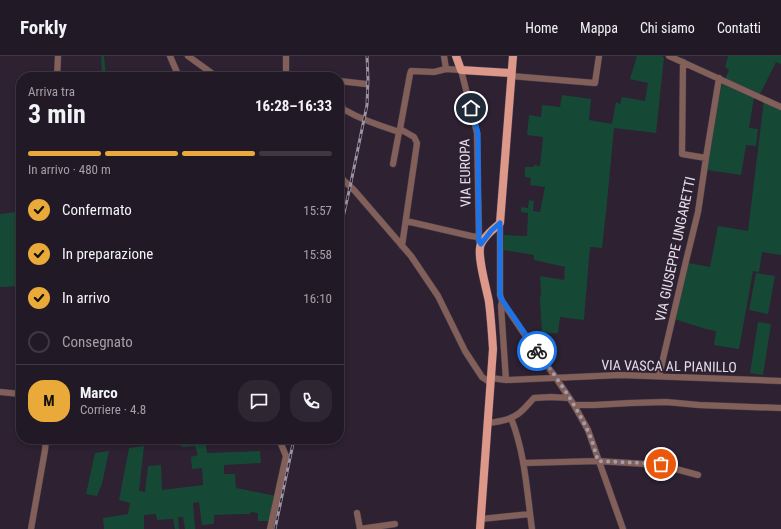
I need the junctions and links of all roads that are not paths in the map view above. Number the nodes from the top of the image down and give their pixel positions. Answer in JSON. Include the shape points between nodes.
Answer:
{"nodes":[{"id":1,"x":58,"y":56,"type":"edge"},
{"id":2,"x":170,"y":56,"type":"edge"},
{"id":3,"x":188,"y":56,"type":"edge"},
{"id":4,"x":286,"y":56,"type":"edge"},
{"id":5,"x":444,"y":56,"type":"edge"},
{"id":6,"x":456,"y":56,"type":"edge"},
{"id":7,"x":513,"y":56,"type":"edge"},
{"id":8,"x":599,"y":56,"type":"edge"},
{"id":9,"x":669,"y":56,"type":"edge"},
{"id":10,"x":683,"y":62,"type":"junction"},
{"id":11,"x":446,"y":69,"type":"junction"},
{"id":12,"x":462,"y":70,"type":"junction"},
{"id":13,"x":57,"y":72,"type":"edge"},
{"id":14,"x":177,"y":72,"type":"edge"},
{"id":15,"x":210,"y":72,"type":"edge"},
{"id":16,"x":286,"y":72,"type":"edge"},
{"id":17,"x":511,"y":75,"type":"junction"},
{"id":18,"x":719,"y":78,"type":"junction"},
{"id":19,"x":344,"y":82,"type":"edge"},
{"id":20,"x":366,"y":84,"type":"dead end"},
{"id":21,"x":781,"y":107,"type":"edge"},
{"id":22,"x":344,"y":110,"type":"edge"},
{"id":23,"x":400,"y":130,"type":"junction"},
{"id":24,"x":706,"y":158,"type":"junction"},
{"id":25,"x":393,"y":164,"type":"dead end"},
{"id":26,"x":344,"y":181,"type":"edge"},
{"id":27,"x":406,"y":221,"type":"junction"},
{"id":28,"x":500,"y":223,"type":"junction"},
{"id":29,"x":480,"y":240,"type":"junction"},
{"id":30,"x":402,"y":246,"type":"junction"},
{"id":31,"x":502,"y":300,"type":"junction"},
{"id":32,"x":659,"y":376,"type":"junction"},
{"id":33,"x":556,"y":378,"type":"junction"},
{"id":34,"x":491,"y":380,"type":"junction"},
{"id":35,"x":506,"y":380,"type":"junction"},
{"id":36,"x":781,"y":381,"type":"edge"},
{"id":37,"x":0,"y":392,"type":"edge"},
{"id":38,"x":16,"y":394,"type":"edge"},
{"id":39,"x":569,"y":398,"type":"junction"},
{"id":40,"x":574,"y":405,"type":"junction"},
{"id":41,"x":781,"y":408,"type":"edge"},
{"id":42,"x":511,"y":418,"type":"junction"},
{"id":43,"x":488,"y":423,"type":"junction"},
{"id":44,"x":46,"y":444,"type":"edge"},
{"id":45,"x":281,"y":444,"type":"edge"},
{"id":46,"x":598,"y":461,"type":"junction"},
{"id":47,"x":523,"y":463,"type":"junction"},
{"id":48,"x":698,"y":475,"type":"dead end"},
{"id":49,"x":357,"y":513,"type":"dead end"},
{"id":50,"x":530,"y":514,"type":"junction"},
{"id":51,"x":481,"y":519,"type":"junction"},
{"id":52,"x":395,"y":524,"type":"dead end"},
{"id":53,"x":31,"y":529,"type":"edge"},
{"id":54,"x":270,"y":529,"type":"edge"},
{"id":55,"x":360,"y":529,"type":"edge"},
{"id":56,"x":480,"y":529,"type":"edge"},
{"id":57,"x":532,"y":529,"type":"edge"},
{"id":58,"x":623,"y":529,"type":"edge"}],
"edges":[{"from":1,"to":13,"type":"street"},
{"from":2,"to":14,"type":"street"},
{"from":3,"to":15,"type":"street"},
{"from":4,"to":16,"type":"street"},
{"from":5,"to":11,"type":"street"},
{"from":6,"to":12,"type":"main road","name":"VIA EUROPA"},
{"from":7,"to":17,"type":"main road"},
{"from":8,"to":17,"type":"street","via":[[595,83]]},
{"from":9,"to":10,"type":"street"},
{"from":10,"to":18,"type":"street"},
{"from":10,"to":24,"type":"street","via":[[682,154]]},
{"from":11,"to":12,"type":"street"},
{"from":11,"to":23,"type":"street","via":[[434,72],[412,71]]},
{"from":12,"to":17,"type":"main road"},
{"from":12,"to":29,"type":"street","name":"VIA EUROPA","via":[[478,133]]},
{"from":17,"to":28,"type":"main road"},
{"from":18,"to":21,"type":"street"},
{"from":18,"to":24,"type":"street","name":"VIA GIUSEPPE UNGARETTI"},
{"from":19,"to":20,"type":"street"},
{"from":22,"to":23,"type":"street","via":[[372,124]]},
{"from":23,"to":25,"type":"street"},
{"from":23,"to":27,"type":"street","via":[[414,137],[417,143]]},
{"from":24,"to":32,"type":"street","name":"VIA GIUSEPPE UNGARETTI","via":[[698,212]]},
{"from":26,"to":30,"type":"street"},
{"from":27,"to":29,"type":"street"},
{"from":27,"to":30,"type":"street"},
{"from":28,"to":29,"type":"main road"},
{"from":28,"to":31,"type":"street","via":[[499,293]]},
{"from":29,"to":34,"type":"main road","via":[[492,334]]},
{"from":30,"to":34,"type":"street","via":[[438,296],[465,351],[482,377]]},
{"from":31,"to":33,"type":"street"},
{"from":31,"to":35,"type":"street"},
{"from":32,"to":33,"type":"street","name":"VIA VASCA AL PIANILLO"},
{"from":32,"to":36,"type":"street","name":"VIA VASCA AL PIANILLO"},
{"from":33,"to":35,"type":"street","name":"VIA VASCA AL PIANILLO"},
{"from":33,"to":39,"type":"street"},
{"from":34,"to":35,"type":"street","name":"VIA VASCA AL PIANILLO"},
{"from":34,"to":43,"type":"main road"},
{"from":37,"to":38,"type":"street"},
{"from":39,"to":40,"type":"street"},
{"from":39,"to":42,"type":"street","via":[[534,398],[520,413]]},
{"from":40,"to":41,"type":"street","via":[[666,402]]},
{"from":40,"to":46,"type":"street","via":[[588,430]]},
{"from":42,"to":43,"type":"street"},
{"from":42,"to":47,"type":"street"},
{"from":43,"to":51,"type":"main road"},
{"from":44,"to":53,"type":"street"},
{"from":45,"to":54,"type":"street","via":[[286,456]]},
{"from":46,"to":47,"type":"street"},
{"from":46,"to":48,"type":"street","via":[[661,464]]},
{"from":46,"to":58,"type":"street"},
{"from":47,"to":50,"type":"street"},
{"from":49,"to":55,"type":"street"},
{"from":50,"to":51,"type":"street"},
{"from":50,"to":57,"type":"street"},
{"from":51,"to":56,"type":"main road"},
{"from":52,"to":55,"type":"street"}]}
